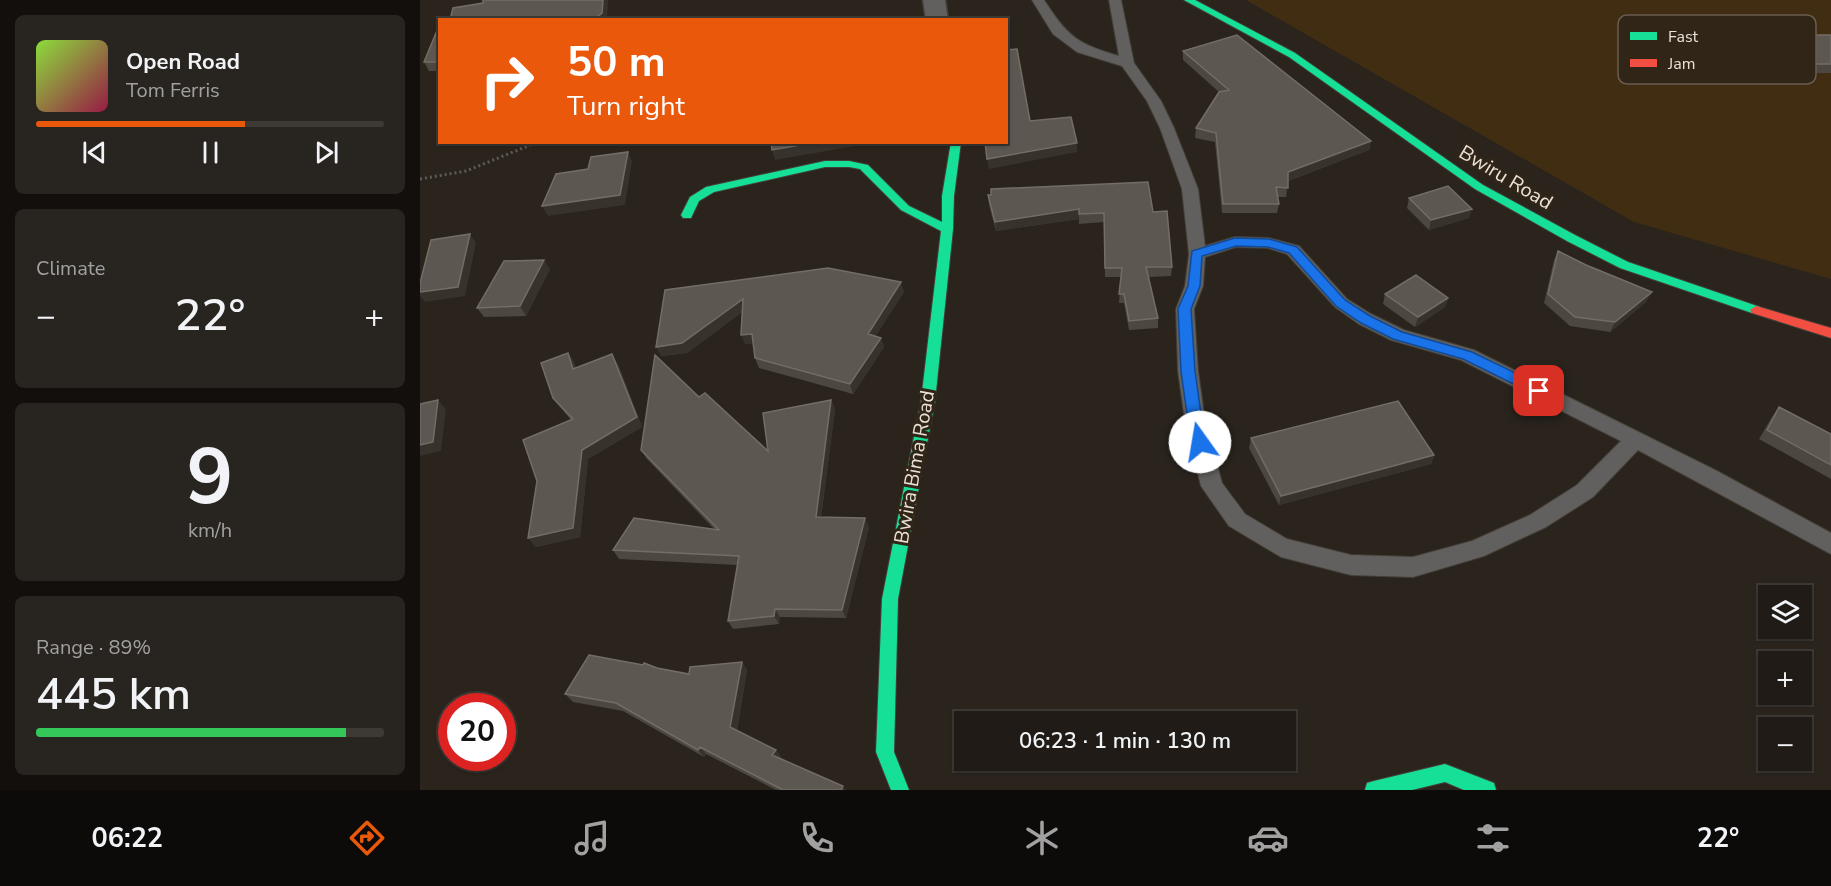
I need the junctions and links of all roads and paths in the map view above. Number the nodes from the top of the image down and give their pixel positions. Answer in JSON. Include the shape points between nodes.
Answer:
{"nodes":[{"id":1,"x":934,"y":0,"type":"edge"},
{"id":2,"x":1038,"y":0,"type":"edge"},
{"id":3,"x":1115,"y":0,"type":"edge"},
{"id":4,"x":1188,"y":0,"type":"edge"},
{"id":5,"x":937,"y":18,"type":"edge"},
{"id":6,"x":1127,"y":63,"type":"junction"},
{"id":7,"x":533,"y":144,"type":"edge"},
{"id":8,"x":956,"y":144,"type":"edge"},
{"id":9,"x":420,"y":179,"type":"edge"},
{"id":10,"x":687,"y":215,"type":"dead end"},
{"id":11,"x":947,"y":229,"type":"junction"},
{"id":12,"x":1197,"y":254,"type":"junction"},
{"id":13,"x":1831,"y":333,"type":"edge"},
{"id":14,"x":1635,"y":440,"type":"junction"},
{"id":15,"x":1831,"y":543,"type":"edge"},
{"id":16,"x":887,"y":777,"type":"edge"},
{"id":17,"x":1374,"y":790,"type":"edge"},
{"id":18,"x":1487,"y":790,"type":"edge"}],
"edges":[{"from":1,"to":5,"type":"street"},
{"from":2,"to":6,"type":"lane","via":[[1058,31],[1082,49]]},
{"from":3,"to":6,"type":"lane"},
{"from":4,"to":13,"type":"street","name":"Bwiru Road","via":[[1292,55],[1479,188],[1571,238],[1624,265]]},
{"from":6,"to":12,"type":"lane","via":[[1154,101],[1190,189]]},
{"from":7,"to":9,"type":"path","via":[[486,165],[444,177]]},
{"from":8,"to":11,"type":"street","name":"Bwira Bima Road"},
{"from":10,"to":11,"type":"street","via":[[688,203],[710,189],[825,164],[849,164],[864,167],[905,208]]},
{"from":11,"to":16,"type":"street","name":"Bwira Bima Road","via":[[928,401],[890,598]]},
{"from":12,"to":14,"type":"lane","via":[[1235,242],[1269,243],[1293,250],[1341,303],[1365,320],[1398,335],[1467,355]]},
{"from":12,"to":14,"type":"lane","via":[[1194,286],[1185,309],[1185,340],[1195,421],[1212,486],[1237,520],[1281,547],[1351,565],[1413,567],[1476,549],[1538,521],[1585,491]]},
{"from":14,"to":15,"type":"lane"},
{"from":17,"to":18,"type":"street","via":[[1445,773]]}]}
